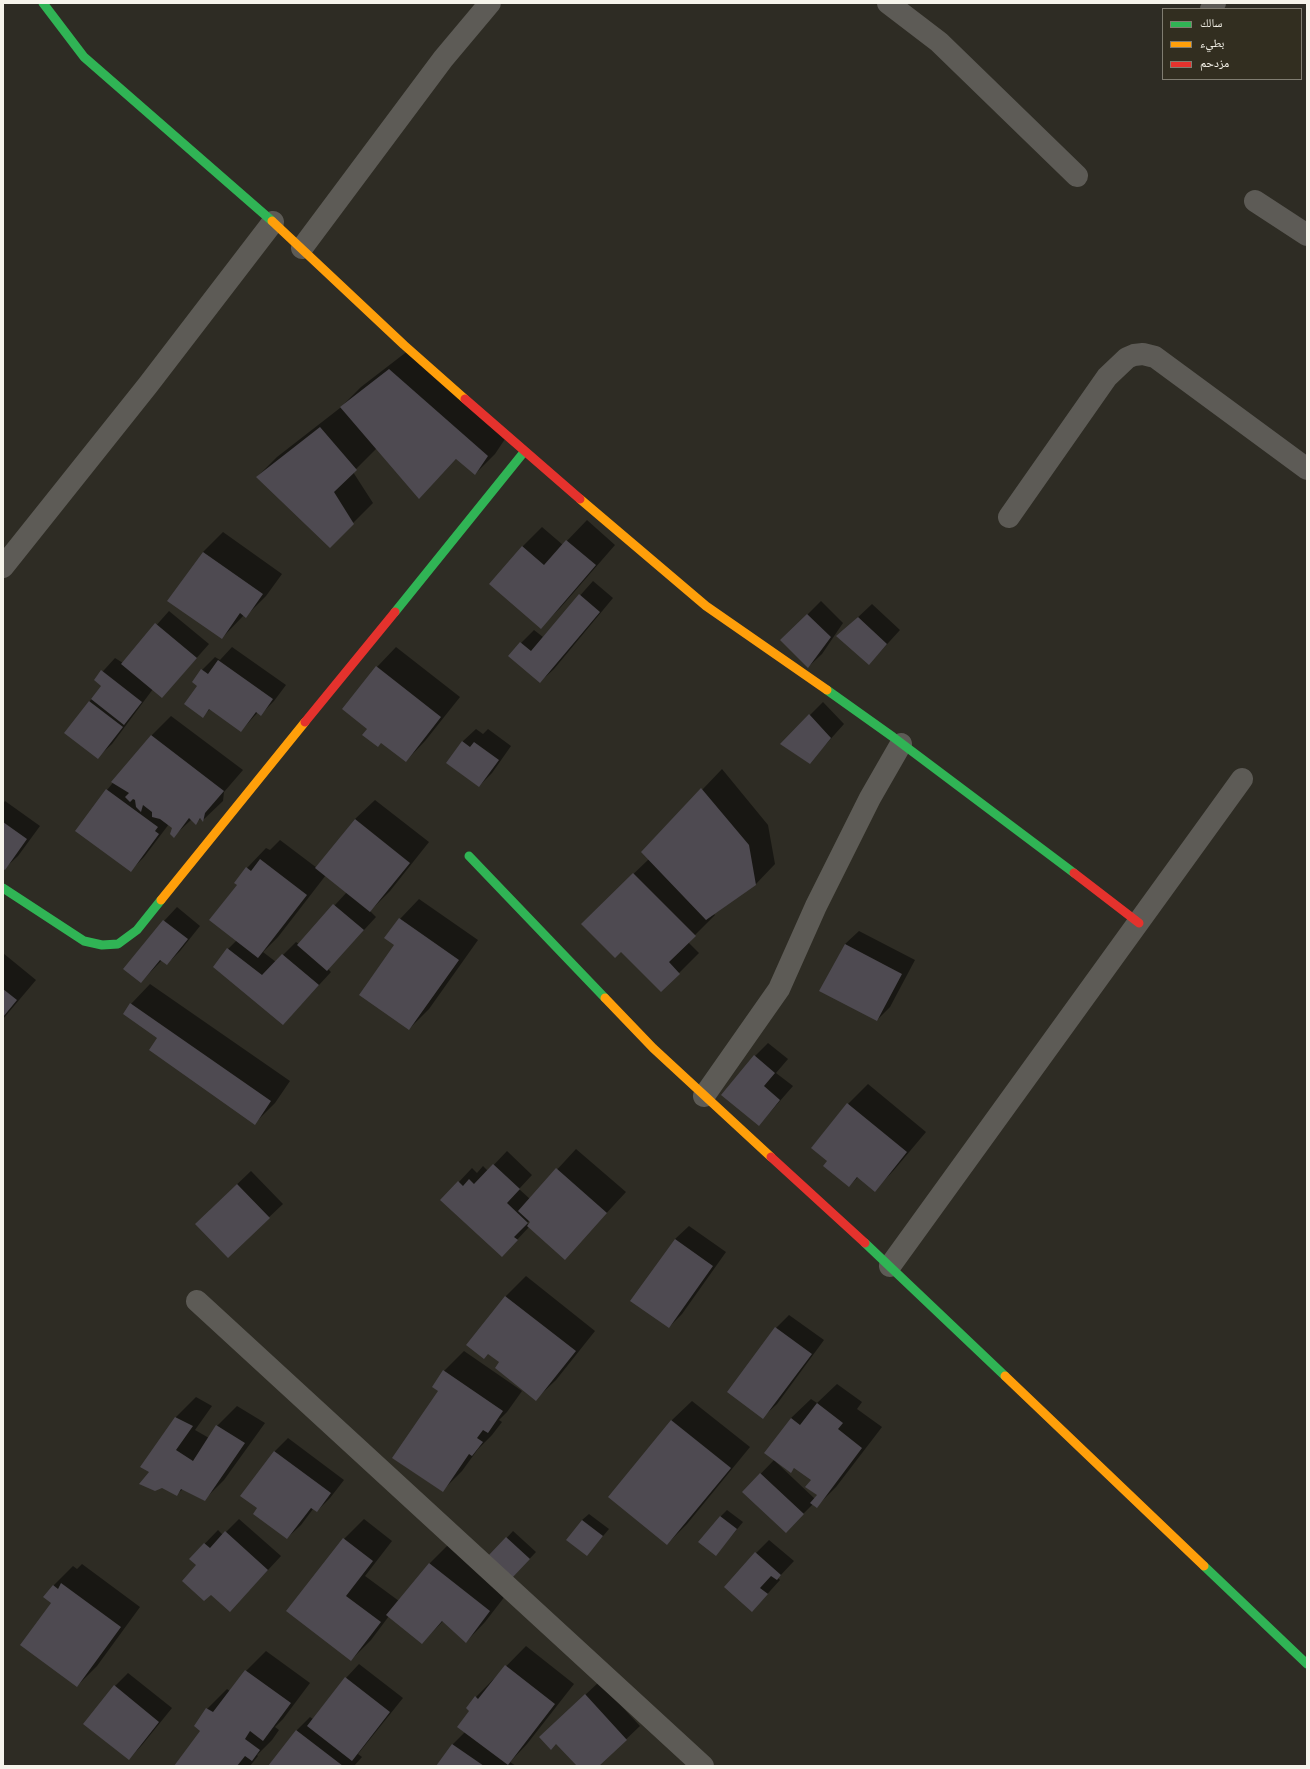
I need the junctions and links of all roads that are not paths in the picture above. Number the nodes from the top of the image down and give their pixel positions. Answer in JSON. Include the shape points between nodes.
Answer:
{"nodes":[{"id":1,"x":43,"y":3,"type":"edge"},
{"id":2,"x":490,"y":3,"type":"edge"},
{"id":3,"x":888,"y":3,"type":"edge"},
{"id":4,"x":1076,"y":176,"type":"dead end"},
{"id":5,"x":1255,"y":201,"type":"dead end"},
{"id":6,"x":273,"y":222,"type":"junction"},
{"id":7,"x":1307,"y":235,"type":"edge"},
{"id":8,"x":302,"y":248,"type":"junction"},
{"id":9,"x":524,"y":452,"type":"junction"},
{"id":10,"x":1307,"y":469,"type":"edge"},
{"id":11,"x":1009,"y":517,"type":"dead end"},
{"id":12,"x":3,"y":567,"type":"edge"},
{"id":13,"x":901,"y":744,"type":"junction"},
{"id":14,"x":1242,"y":779,"type":"dead end"},
{"id":15,"x":469,"y":856,"type":"dead end"},
{"id":16,"x":3,"y":888,"type":"edge"},
{"id":17,"x":1139,"y":923,"type":"junction"},
{"id":18,"x":704,"y":1096,"type":"junction"},
{"id":19,"x":890,"y":1266,"type":"junction"},
{"id":20,"x":197,"y":1301,"type":"dead end"},
{"id":21,"x":1307,"y":1664,"type":"edge"},
{"id":22,"x":703,"y":1766,"type":"edge"}],
"edges":[{"from":1,"to":6,"type":"street","via":[[84,57]]},
{"from":2,"to":8,"type":"street","via":[[443,59]]},
{"from":3,"to":4,"type":"street","via":[[939,42]]},
{"from":5,"to":7,"type":"street"},
{"from":6,"to":8,"type":"street"},
{"from":6,"to":12,"type":"street","via":[[148,385]]},
{"from":8,"to":9,"type":"street","via":[[404,345]]},
{"from":9,"to":13,"type":"street","via":[[706,606]]},
{"from":9,"to":16,"type":"street","via":[[137,930],[118,944],[102,945],[84,941]]},
{"from":10,"to":11,"type":"street","via":[[1155,357],[1134,355],[1127,358],[1107,377]]},
{"from":13,"to":17,"type":"street"},
{"from":13,"to":18,"type":"street","via":[[870,798],[819,900],[779,989]]},
{"from":14,"to":17,"type":"street"},
{"from":15,"to":18,"type":"street","via":[[653,1048]]},
{"from":17,"to":19,"type":"street"},
{"from":18,"to":19,"type":"street"},
{"from":19,"to":21,"type":"street"},
{"from":20,"to":22,"type":"street"}]}
